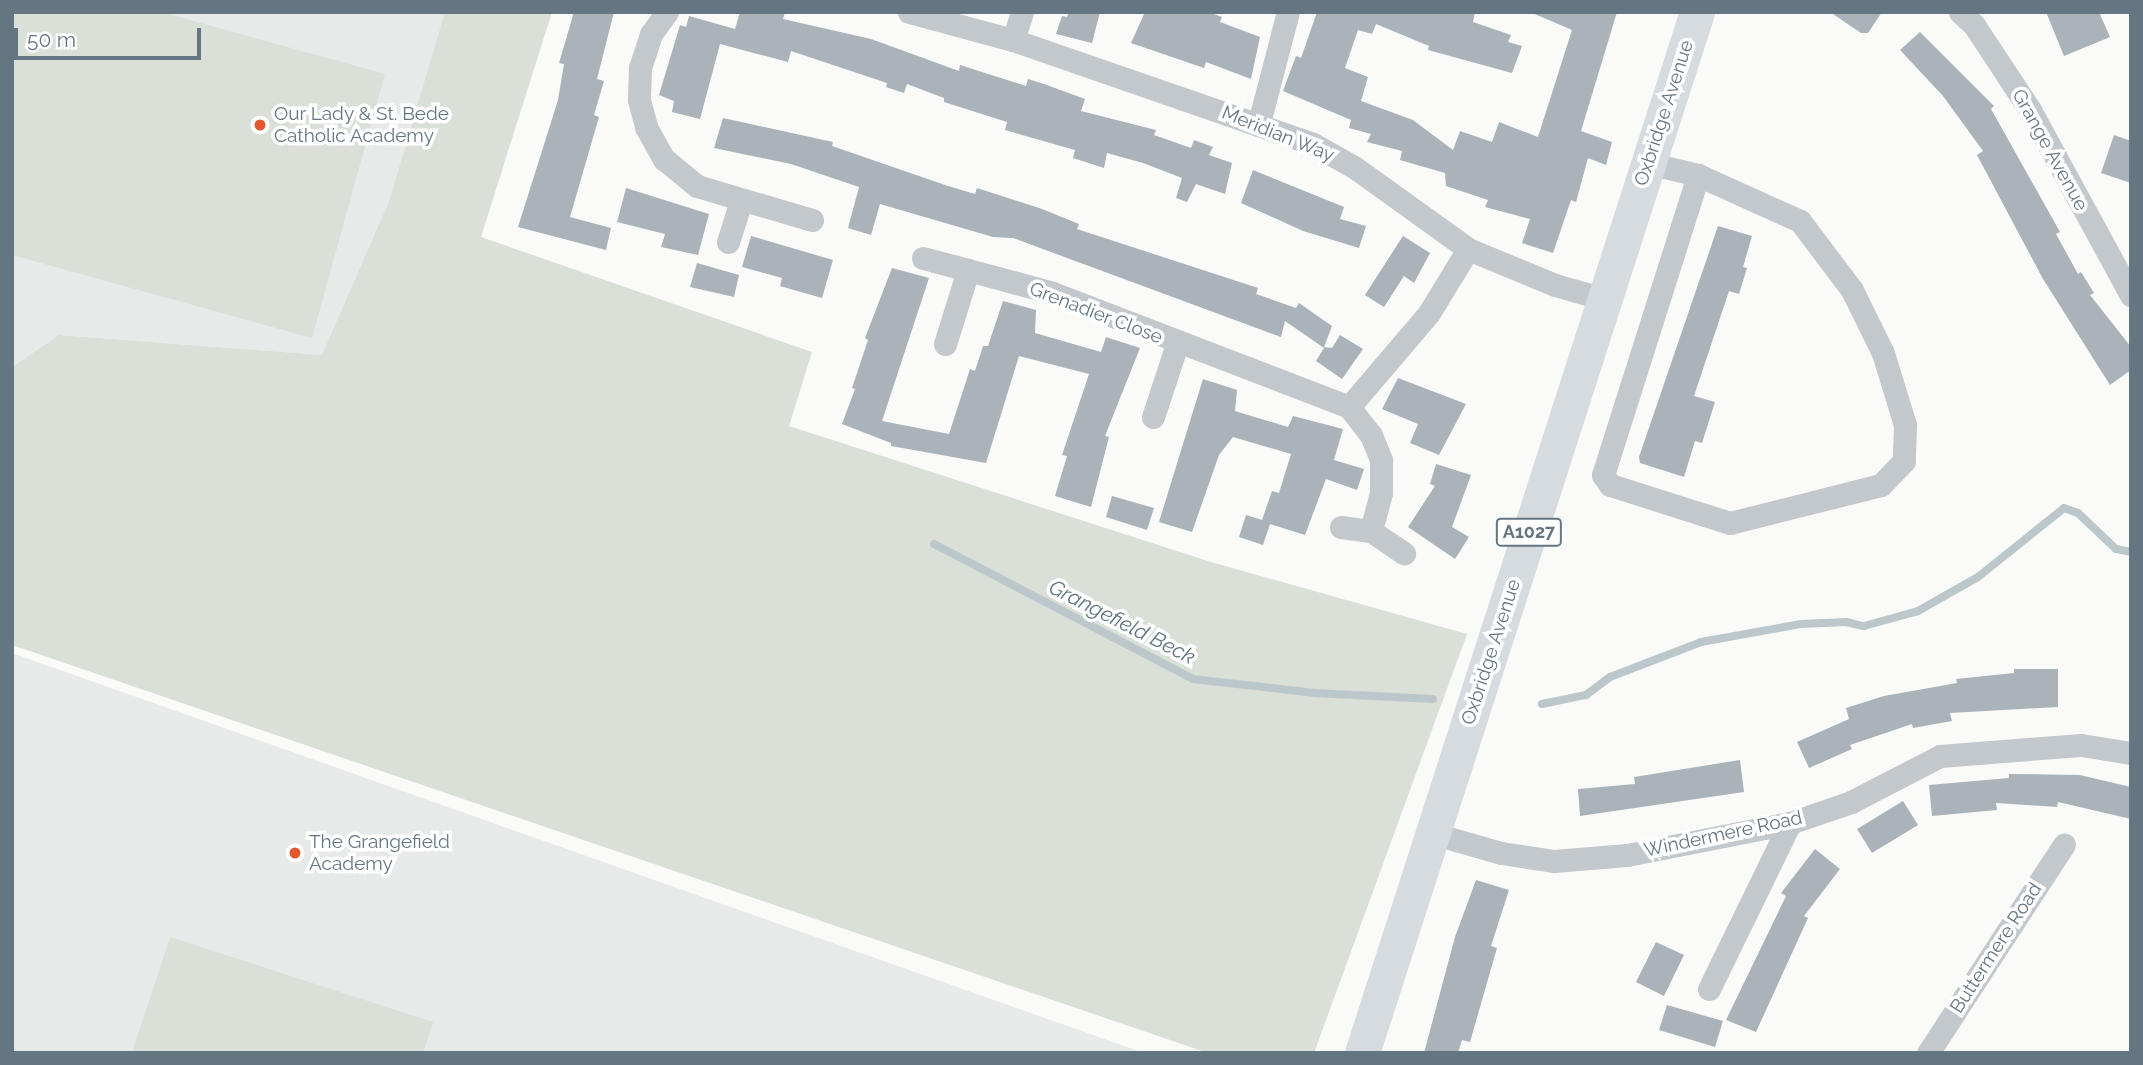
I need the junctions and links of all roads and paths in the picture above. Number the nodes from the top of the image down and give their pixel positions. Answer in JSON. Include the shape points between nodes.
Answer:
{"nodes":[{"id":1,"x":667,"y":12,"type":"edge"},
{"id":2,"x":909,"y":12,"type":"edge"},
{"id":3,"x":1022,"y":12,"type":"edge"},
{"id":4,"x":1288,"y":12,"type":"edge"},
{"id":5,"x":1697,"y":12,"type":"edge"},
{"id":6,"x":1973,"y":16,"type":"edge"},
{"id":7,"x":1013,"y":40,"type":"junction"},
{"id":8,"x":1259,"y":122,"type":"junction"},
{"id":9,"x":1648,"y":163,"type":"junction"},
{"id":10,"x":1698,"y":175,"type":"junction"},
{"id":11,"x":741,"y":201,"type":"junction"},
{"id":12,"x":812,"y":220,"type":"dead end"},
{"id":13,"x":728,"y":242,"type":"dead end"},
{"id":14,"x":1468,"y":248,"type":"junction"},
{"id":15,"x":923,"y":258,"type":"dead end"},
{"id":16,"x":968,"y":270,"type":"junction"},
{"id":17,"x":2131,"y":295,"type":"edge"},
{"id":18,"x":1601,"y":298,"type":"junction"},
{"id":19,"x":945,"y":344,"type":"dead end"},
{"id":20,"x":1177,"y":344,"type":"junction"},
{"id":21,"x":1349,"y":407,"type":"junction"},
{"id":22,"x":1153,"y":417,"type":"dead end"},
{"id":23,"x":1341,"y":527,"type":"dead end"},
{"id":24,"x":1371,"y":531,"type":"junction"},
{"id":25,"x":1404,"y":553,"type":"dead end"},
{"id":26,"x":2131,"y":753,"type":"edge"},
{"id":27,"x":1790,"y":823,"type":"junction"},
{"id":28,"x":1431,"y":833,"type":"junction"},
{"id":29,"x":2064,"y":844,"type":"dead end"},
{"id":30,"x":1709,"y":989,"type":"dead end"},
{"id":31,"x":1362,"y":1053,"type":"edge"},
{"id":32,"x":1928,"y":1053,"type":"edge"}],
"edges":[{"from":1,"to":11,"type":"street","via":[[652,34],[640,68],[639,100],[646,127],[664,159],[697,186]]},
{"from":2,"to":7,"type":"street","name":"Meridian Way"},
{"from":3,"to":7,"type":"street"},
{"from":4,"to":8,"type":"street"},
{"from":5,"to":9,"type":"main road","name":"Oxbridge Avenue","number":"A1027"},
{"from":6,"to":17,"type":"street","name":"Grange Avenue","via":[[2031,110]]},
{"from":7,"to":8,"type":"street","name":"Meridian Way"},
{"from":8,"to":14,"type":"street","name":"Meridian Way","via":[[1354,167]]},
{"from":9,"to":10,"type":"street"},
{"from":9,"to":18,"type":"main road","name":"Oxbridge Avenue","number":"A1027"},
{"from":10,"to":10,"type":"street","via":[[1800,221],[1852,290],[1883,353],[1905,425],[1903,461],[1881,485],[1730,523],[1610,485],[1603,475]]},
{"from":11,"to":12,"type":"street"},
{"from":11,"to":13,"type":"street"},
{"from":14,"to":18,"type":"street","name":"Meridian Way","via":[[1548,282]]},
{"from":14,"to":21,"type":"street","via":[[1429,313]]},
{"from":15,"to":16,"type":"street","name":"Grenadier Close"},
{"from":16,"to":19,"type":"street"},
{"from":16,"to":20,"type":"street","name":"Grenadier Close","via":[[1050,292]]},
{"from":18,"to":28,"type":"main road","name":"Oxbridge Avenue","number":"A1027"},
{"from":20,"to":21,"type":"street","name":"Grenadier Close"},
{"from":20,"to":22,"type":"street","name":"Grenadier Close"},
{"from":21,"to":24,"type":"street","via":[[1371,435],[1381,460],[1381,493]]},
{"from":23,"to":24,"type":"street"},
{"from":24,"to":25,"type":"street"},
{"from":26,"to":27,"type":"street","name":"Windermere Road","via":[[2068,745],[1940,756],[1851,802]]},
{"from":27,"to":28,"type":"street","name":"Windermere Road","via":[[1627,855],[1554,861],[1501,853]]},
{"from":27,"to":30,"type":"street"},
{"from":28,"to":31,"type":"main road","name":"Oxbridge Avenue","number":"A1027"},
{"from":29,"to":32,"type":"street","name":"Buttermere Road"}]}
